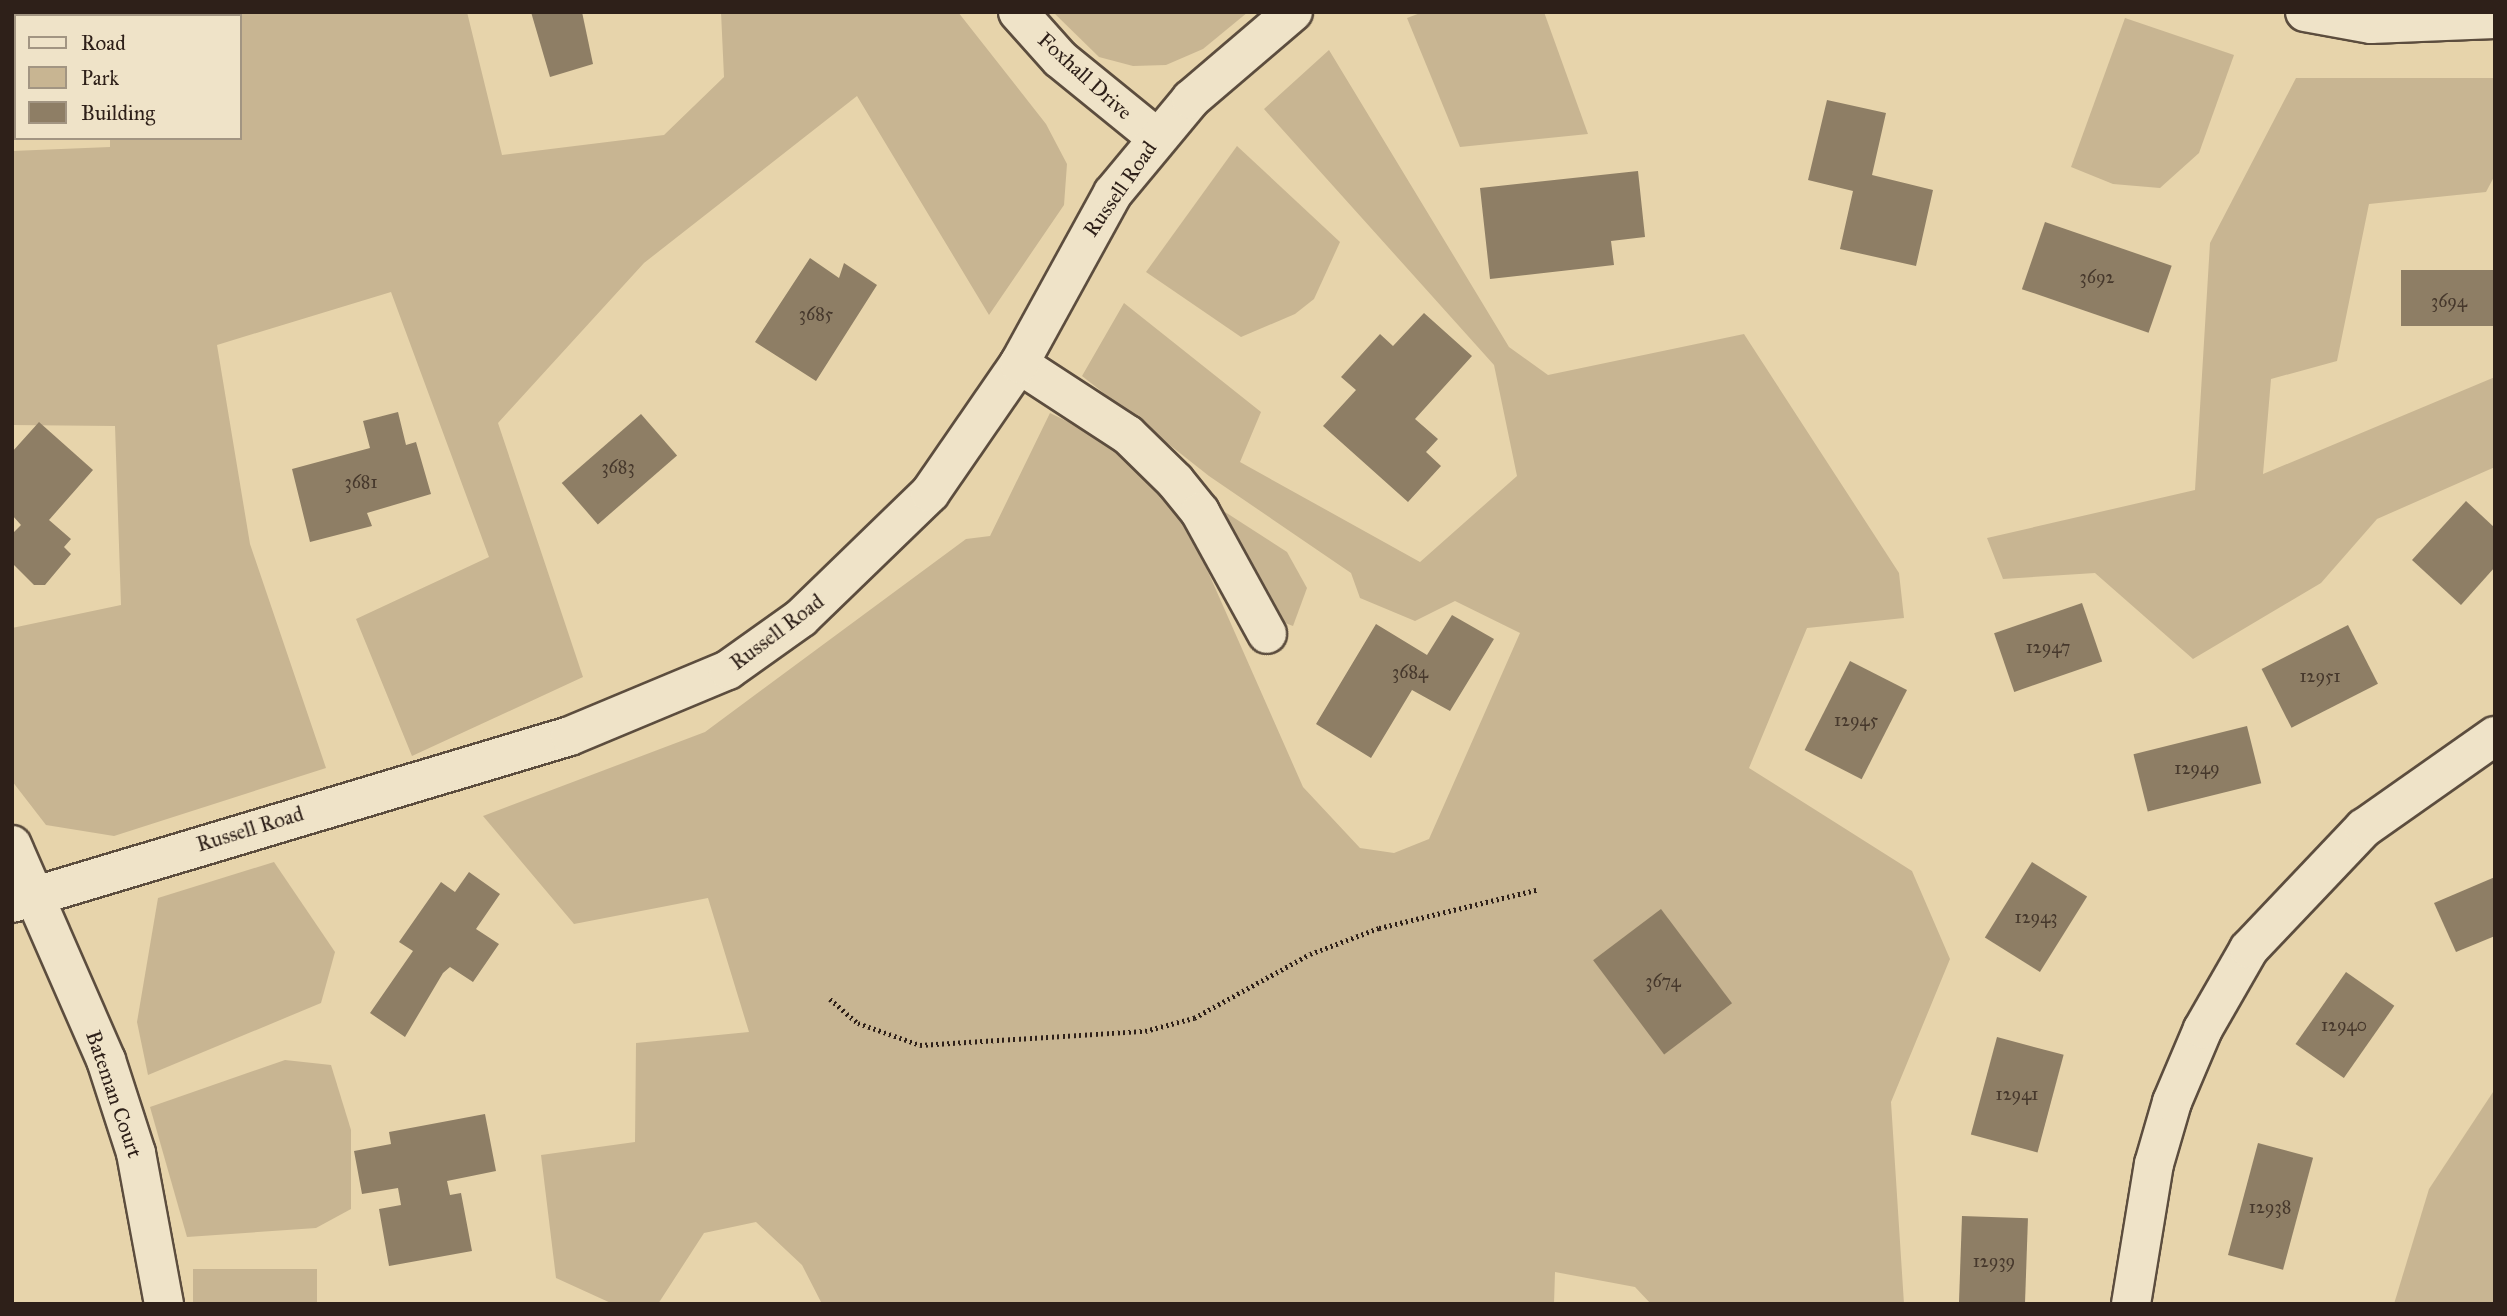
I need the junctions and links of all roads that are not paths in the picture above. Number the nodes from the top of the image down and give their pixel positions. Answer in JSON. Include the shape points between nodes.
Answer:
{"nodes":[{"id":1,"x":1017,"y":12,"type":"edge"},
{"id":2,"x":1293,"y":12,"type":"edge"},
{"id":3,"x":2305,"y":12,"type":"edge"},
{"id":4,"x":2495,"y":19,"type":"edge"},
{"id":5,"x":1156,"y":137,"type":"junction"},
{"id":6,"x":1019,"y":364,"type":"junction"},
{"id":7,"x":1267,"y":635,"type":"dead end"},
{"id":8,"x":2495,"y":736,"type":"edge"},
{"id":9,"x":12,"y":845,"type":"edge"},
{"id":10,"x":24,"y":898,"type":"edge"},
{"id":11,"x":164,"y":1304,"type":"edge"},
{"id":12,"x":2131,"y":1304,"type":"edge"}],
"edges":[{"from":1,"to":5,"type":"street","name":"Foxhall Drive","via":[[1070,68]]},
{"from":2,"to":5,"type":"street","name":"Russell Road"},
{"from":3,"to":4,"type":"street","via":[[2371,24]]},
{"from":5,"to":6,"type":"street","name":"Russell Road","via":[[1073,257]]},
{"from":6,"to":7,"type":"street","via":[[1128,435],[1175,481],[1200,512]]},
{"from":6,"to":10,"type":"street","name":"Russell Road","via":[[930,493],[869,559],[728,670],[570,736]]},
{"from":8,"to":12,"type":"street","via":[[2364,828],[2249,949],[2203,1029],[2172,1102],[2154,1164]]},
{"from":9,"to":10,"type":"street","name":"Bateman Court"},
{"from":10,"to":11,"type":"street","name":"Bateman Court","via":[[127,1127]]}]}
